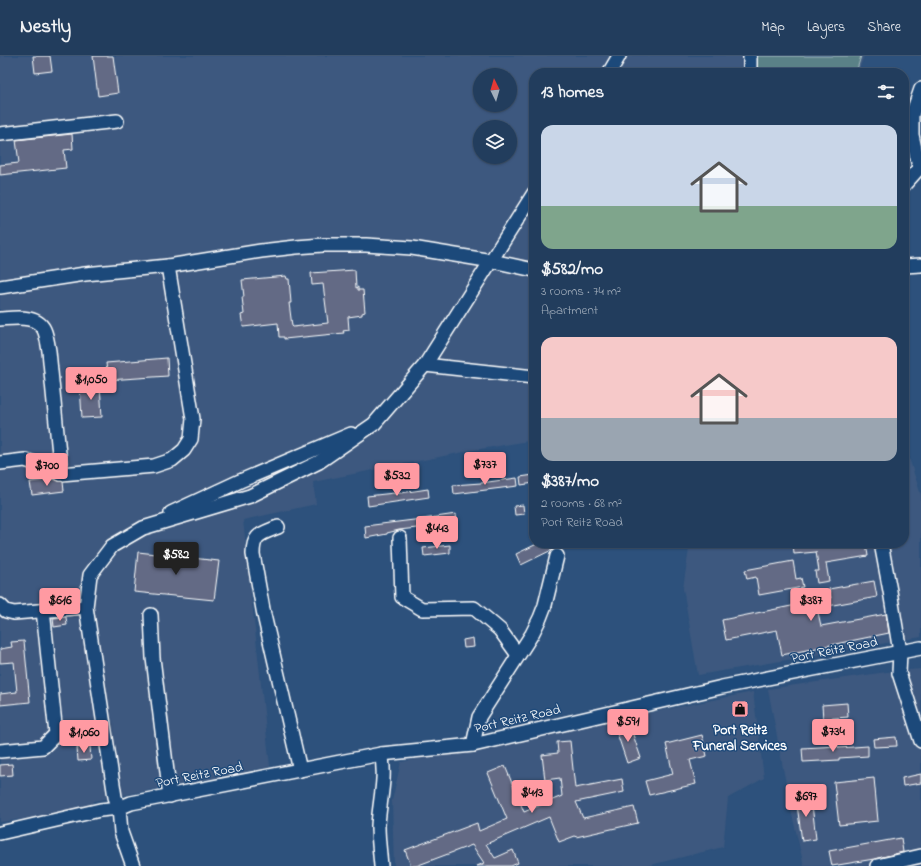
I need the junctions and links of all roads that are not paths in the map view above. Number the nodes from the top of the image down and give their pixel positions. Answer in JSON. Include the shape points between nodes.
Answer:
{"nodes":[{"id":1,"x":619,"y":56,"type":"edge"},
{"id":2,"x":750,"y":56,"type":"edge"},
{"id":3,"x":612,"y":68,"type":"edge"},
{"id":4,"x":750,"y":68,"type":"edge"},
{"id":5,"x":921,"y":89,"type":"edge"},
{"id":6,"x":116,"y":121,"type":"dead end"},
{"id":7,"x":0,"y":134,"type":"edge"},
{"id":8,"x":920,"y":166,"type":"edge"},
{"id":9,"x":909,"y":179,"type":"edge"},
{"id":10,"x":529,"y":201,"type":"edge"},
{"id":11,"x":492,"y":261,"type":"junction"},
{"id":12,"x":921,"y":265,"type":"edge"},
{"id":13,"x":168,"y":266,"type":"junction"},
{"id":14,"x":909,"y":266,"type":"edge"},
{"id":15,"x":529,"y":269,"type":"edge"},
{"id":16,"x":0,"y":288,"type":"edge"},
{"id":17,"x":0,"y":319,"type":"edge"},
{"id":18,"x":425,"y":365,"type":"junction"},
{"id":19,"x":529,"y":376,"type":"edge"},
{"id":20,"x":374,"y":424,"type":"junction"},
{"id":21,"x":0,"y":462,"type":"edge"},
{"id":22,"x":61,"y":474,"type":"junction"},
{"id":23,"x":278,"y":527,"type":"dead end"},
{"id":24,"x":143,"y":528,"type":"junction"},
{"id":25,"x":400,"y":538,"type":"dead end"},
{"id":26,"x":882,"y":548,"type":"edge"},
{"id":27,"x":557,"y":556,"type":"dead end"},
{"id":28,"x":0,"y":605,"type":"edge"},
{"id":29,"x":86,"y":607,"type":"junction"},
{"id":30,"x":43,"y":610,"type":"junction"},
{"id":31,"x":151,"y":615,"type":"dead end"},
{"id":32,"x":921,"y":648,"type":"edge"},
{"id":33,"x":900,"y":652,"type":"junction"},
{"id":34,"x":518,"y":655,"type":"junction"},
{"id":35,"x":921,"y":741,"type":"edge"},
{"id":36,"x":473,"y":745,"type":"junction"},
{"id":37,"x":0,"y":751,"type":"edge"},
{"id":38,"x":382,"y":754,"type":"junction"},
{"id":39,"x":300,"y":770,"type":"junction"},
{"id":40,"x":170,"y":796,"type":"junction"},
{"id":41,"x":119,"y":808,"type":"junction"},
{"id":42,"x":0,"y":833,"type":"edge"},
{"id":43,"x":921,"y":856,"type":"edge"},
{"id":44,"x":133,"y":866,"type":"edge"},
{"id":45,"x":382,"y":866,"type":"edge"},
{"id":46,"x":876,"y":866,"type":"edge"}],
"edges":[{"from":1,"to":3,"type":"street"},
{"from":2,"to":4,"type":"street"},
{"from":5,"to":8,"type":"street","via":[[911,119],[912,135]]},
{"from":6,"to":7,"type":"street"},
{"from":8,"to":9,"type":"street"},
{"from":10,"to":11,"type":"street"},
{"from":11,"to":13,"type":"street","via":[[412,248],[366,244],[296,247]]},
{"from":11,"to":15,"type":"street"},
{"from":11,"to":18,"type":"street"},
{"from":12,"to":14,"type":"street"},
{"from":13,"to":16,"type":"street","via":[[86,274]]},
{"from":13,"to":22,"type":"street","via":[[193,419],[191,439],[184,450],[172,460],[154,466]]},
{"from":17,"to":22,"type":"street","via":[[31,319],[40,323],[45,331]]},
{"from":18,"to":19,"type":"street"},
{"from":18,"to":20,"type":"street"},
{"from":20,"to":24,"type":"street","via":[[187,505]]},
{"from":20,"to":24,"type":"street","via":[[319,462],[250,496]]},
{"from":21,"to":22,"type":"street","via":[[24,460]]},
{"from":23,"to":39,"type":"street","via":[[256,538],[253,554],[264,615]]},
{"from":24,"to":29,"type":"street","via":[[112,546],[90,575]]},
{"from":25,"to":34,"type":"street","via":[[402,597],[422,609],[474,608],[500,630]]},
{"from":26,"to":33,"type":"street"},
{"from":27,"to":34,"type":"street","via":[[545,605],[532,634]]},
{"from":28,"to":30,"type":"street","via":[[6,611],[14,613]]},
{"from":29,"to":30,"type":"street"},
{"from":29,"to":41,"type":"street","via":[[115,797]]},
{"from":30,"to":37,"type":"street","via":[[56,734],[43,747]]},
{"from":31,"to":40,"type":"street","via":[[153,658]]},
{"from":32,"to":33,"type":"street","name":"Port Reitz Road"},
{"from":33,"to":35,"type":"street","via":[[900,679]]},
{"from":33,"to":36,"type":"street","name":"Port Reitz Road","via":[[722,687]]},
{"from":34,"to":36,"type":"street","via":[[479,717]]},
{"from":36,"to":38,"type":"street","name":"Port Reitz Road"},
{"from":38,"to":39,"type":"street","name":"Port Reitz Road"},
{"from":38,"to":45,"type":"street","via":[[378,825]]},
{"from":39,"to":40,"type":"street","name":"Port Reitz Road"},
{"from":40,"to":41,"type":"street","name":"Port Reitz Road","via":[[131,803]]},
{"from":41,"to":42,"type":"street","name":"Port Reitz Road"},
{"from":41,"to":44,"type":"street","via":[[121,832]]},
{"from":43,"to":46,"type":"street"}]}
